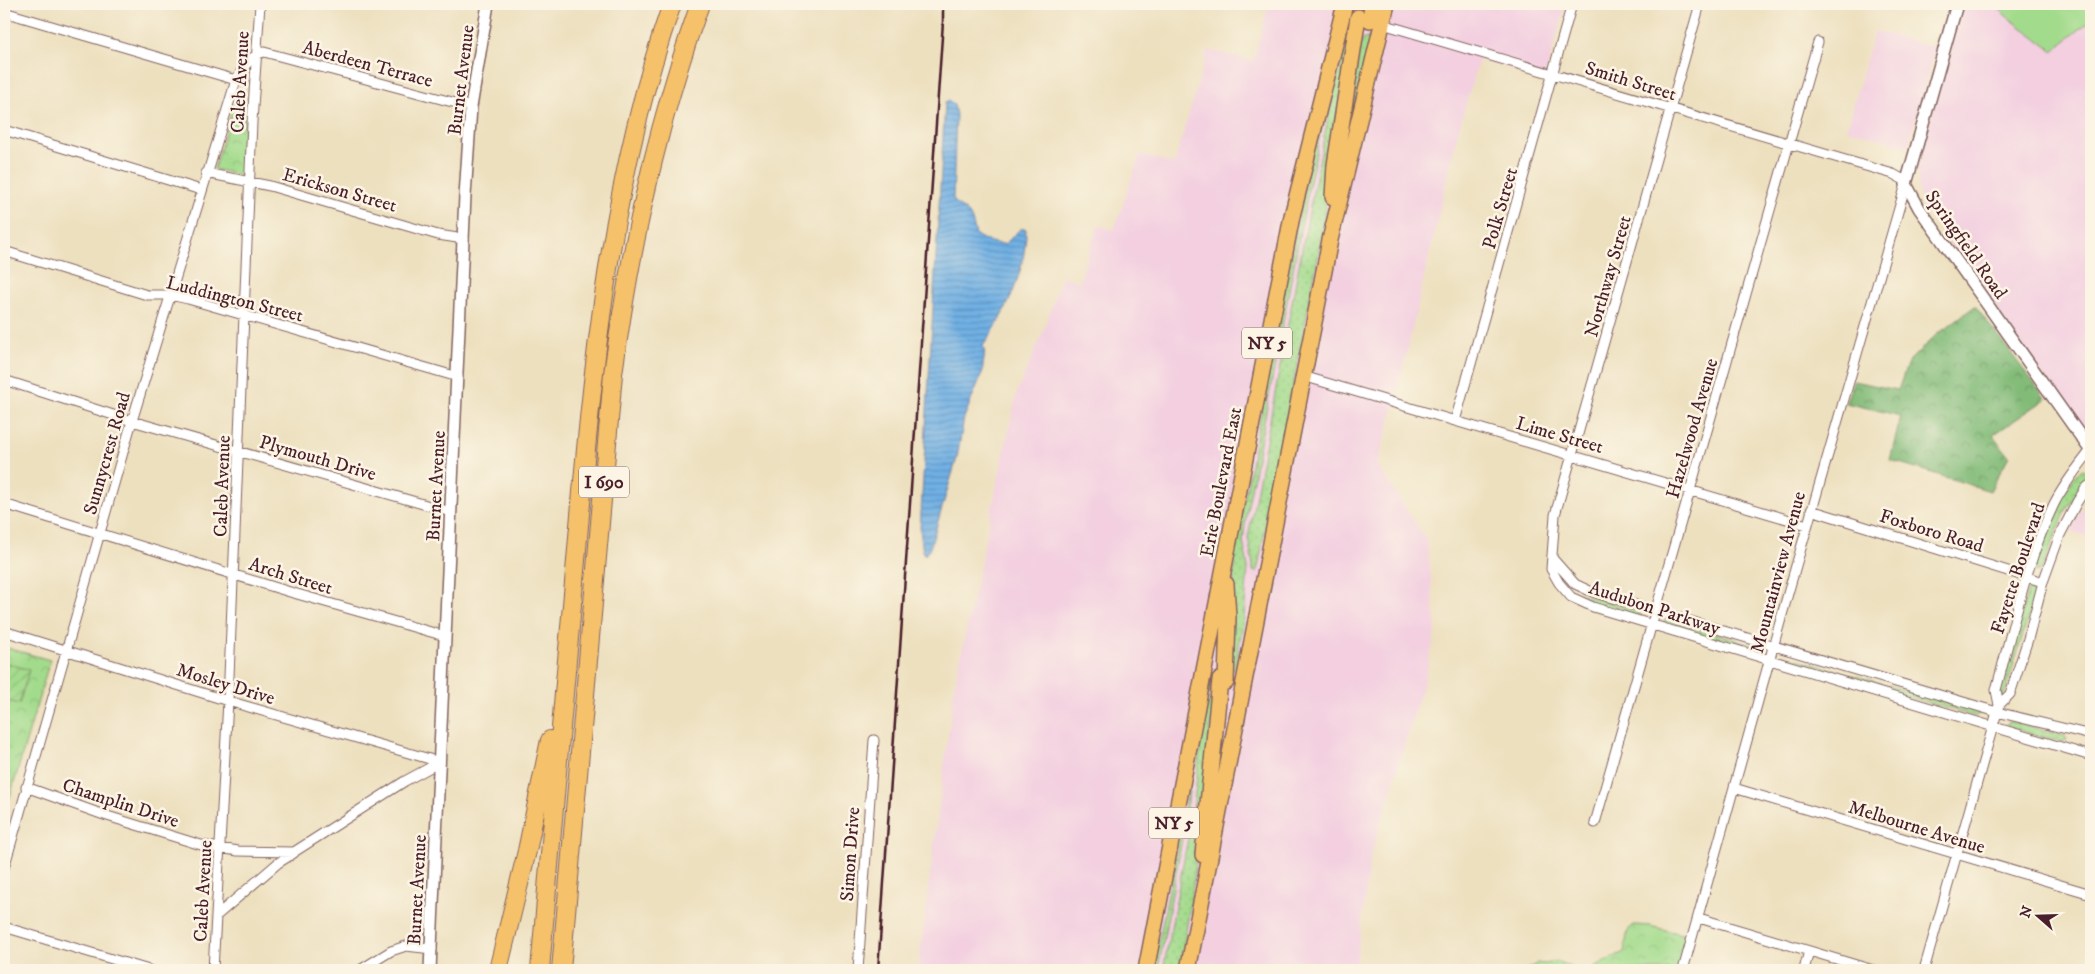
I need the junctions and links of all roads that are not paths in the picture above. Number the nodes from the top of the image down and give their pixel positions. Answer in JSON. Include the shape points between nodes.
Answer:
{"nodes":[{"id":1,"x":260,"y":4,"type":"edge"},
{"id":2,"x":488,"y":4,"type":"edge"},
{"id":3,"x":672,"y":4,"type":"edge"},
{"id":4,"x":700,"y":4,"type":"edge"},
{"id":5,"x":1372,"y":4,"type":"edge"},
{"id":6,"x":1387,"y":4,"type":"edge"},
{"id":7,"x":1572,"y":4,"type":"edge"},
{"id":8,"x":1700,"y":4,"type":"edge"},
{"id":9,"x":1957,"y":4,"type":"edge"},
{"id":10,"x":1344,"y":8,"type":"edge"},
{"id":11,"x":4,"y":12,"type":"edge"},
{"id":12,"x":1370,"y":20,"type":"junction"},
{"id":13,"x":1818,"y":42,"type":"dead end"},
{"id":14,"x":256,"y":54,"type":"junction"},
{"id":15,"x":1552,"y":74,"type":"junction"},
{"id":16,"x":236,"y":80,"type":"junction"},
{"id":17,"x":471,"y":107,"type":"junction"},
{"id":18,"x":1671,"y":109,"type":"junction"},
{"id":19,"x":4,"y":130,"type":"edge"},
{"id":20,"x":1789,"y":144,"type":"junction"},
{"id":21,"x":206,"y":173,"type":"junction"},
{"id":22,"x":250,"y":181,"type":"junction"},
{"id":23,"x":1906,"y":184,"type":"junction"},
{"id":24,"x":201,"y":190,"type":"junction"},
{"id":25,"x":464,"y":239,"type":"junction"},
{"id":26,"x":1330,"y":240,"type":"junction"},
{"id":27,"x":4,"y":251,"type":"edge"},
{"id":28,"x":170,"y":295,"type":"junction"},
{"id":29,"x":245,"y":315,"type":"junction"},
{"id":30,"x":1303,"y":376,"type":"junction"},
{"id":31,"x":458,"y":377,"type":"junction"},
{"id":32,"x":4,"y":380,"type":"edge"},
{"id":33,"x":132,"y":421,"type":"junction"},
{"id":34,"x":1455,"y":421,"type":"junction"},
{"id":35,"x":2091,"y":450,"type":"edge"},
{"id":36,"x":239,"y":452,"type":"junction"},
{"id":37,"x":1573,"y":455,"type":"junction"},
{"id":38,"x":2091,"y":484,"type":"edge"},
{"id":39,"x":1690,"y":489,"type":"junction"},
{"id":40,"x":4,"y":504,"type":"edge"},
{"id":41,"x":1811,"y":510,"type":"junction"},
{"id":42,"x":452,"y":512,"type":"junction"},
{"id":43,"x":1807,"y":525,"type":"junction"},
{"id":44,"x":100,"y":534,"type":"junction"},
{"id":45,"x":1552,"y":558,"type":"junction"},
{"id":46,"x":1225,"y":562,"type":"junction"},
{"id":47,"x":234,"y":574,"type":"junction"},
{"id":48,"x":2027,"y":577,"type":"junction"},
{"id":49,"x":2043,"y":582,"type":"junction"},
{"id":50,"x":1575,"y":584,"type":"junction"},
{"id":51,"x":1565,"y":591,"type":"junction"},
{"id":52,"x":1656,"y":612,"type":"junction"},
{"id":53,"x":1652,"y":625,"type":"junction"},
{"id":54,"x":4,"y":632,"type":"edge"},
{"id":55,"x":446,"y":636,"type":"junction"},
{"id":56,"x":569,"y":639,"type":"junction"},
{"id":57,"x":1774,"y":646,"type":"junction"},
{"id":58,"x":66,"y":652,"type":"junction"},
{"id":59,"x":1770,"y":660,"type":"junction"},
{"id":60,"x":1202,"y":676,"type":"junction"},
{"id":61,"x":1223,"y":681,"type":"junction"},
{"id":62,"x":1244,"y":686,"type":"junction"},
{"id":63,"x":228,"y":701,"type":"junction"},
{"id":64,"x":1998,"y":708,"type":"junction"},
{"id":65,"x":1993,"y":726,"type":"junction"},
{"id":66,"x":2075,"y":733,"type":"junction"},
{"id":67,"x":2091,"y":735,"type":"edge"},
{"id":68,"x":874,"y":740,"type":"dead end"},
{"id":69,"x":2072,"y":750,"type":"junction"},
{"id":70,"x":2091,"y":756,"type":"edge"},
{"id":71,"x":440,"y":762,"type":"junction"},
{"id":72,"x":26,"y":787,"type":"junction"},
{"id":73,"x":1734,"y":788,"type":"junction"},
{"id":74,"x":1595,"y":823,"type":"dead end"},
{"id":75,"x":220,"y":849,"type":"junction"},
{"id":76,"x":294,"y":852,"type":"junction"},
{"id":77,"x":1958,"y":855,"type":"junction"},
{"id":78,"x":4,"y":868,"type":"edge"},
{"id":79,"x":2091,"y":894,"type":"edge"},
{"id":80,"x":1201,"y":904,"type":"junction"},
{"id":81,"x":216,"y":916,"type":"junction"},
{"id":82,"x":1698,"y":918,"type":"junction"},
{"id":83,"x":4,"y":927,"type":"edge"},
{"id":84,"x":432,"y":949,"type":"junction"},
{"id":85,"x":1810,"y":951,"type":"junction"},
{"id":86,"x":149,"y":970,"type":"edge"},
{"id":87,"x":213,"y":970,"type":"edge"},
{"id":88,"x":360,"y":970,"type":"edge"},
{"id":89,"x":430,"y":970,"type":"edge"},
{"id":90,"x":498,"y":970,"type":"edge"},
{"id":91,"x":540,"y":970,"type":"edge"},
{"id":92,"x":561,"y":970,"type":"edge"},
{"id":93,"x":858,"y":970,"type":"edge"},
{"id":94,"x":1146,"y":970,"type":"edge"},
{"id":95,"x":1188,"y":970,"type":"edge"},
{"id":96,"x":1683,"y":970,"type":"edge"},
{"id":97,"x":1804,"y":970,"type":"edge"},
{"id":98,"x":1873,"y":970,"type":"edge"},
{"id":99,"x":1924,"y":970,"type":"edge"}],
"edges":[{"from":1,"to":14,"type":"street","name":"Caleb Avenue"},
{"from":2,"to":17,"type":"street","name":"Burnet Avenue"},
{"from":3,"to":56,"type":"highway","number":"I 690","via":[[638,114],[600,310]]},
{"from":4,"to":92,"type":"highway","number":"I 690","via":[[664,115],[642,202],[621,313]]},
{"from":5,"to":12,"type":"main road"},
{"from":6,"to":12,"type":"main road","number":"NY 5"},
{"from":7,"to":15,"type":"street","name":"Polk Street"},
{"from":8,"to":18,"type":"street","name":"Northway Street"},
{"from":9,"to":23,"type":"street","name":"Springfield Road"},
{"from":10,"to":12,"type":"street","name":"Smith Street"},
{"from":10,"to":46,"type":"main road","name":"Erie Boulevard East","number":"NY 5","via":[[1292,216]]},
{"from":11,"to":16,"type":"street"},
{"from":12,"to":15,"type":"street","name":"Smith Street"},
{"from":12,"to":26,"type":"main road","number":"NY 5"},
{"from":12,"to":26,"type":"main road","via":[[1334,165]]},
{"from":13,"to":20,"type":"street","name":"Hazelwood Avenue"},
{"from":14,"to":16,"type":"street","name":"Sunnycrest Road"},
{"from":14,"to":17,"type":"street","name":"Aberdeen Terrace","via":[[264,52]]},
{"from":14,"to":22,"type":"street","name":"Caleb Avenue"},
{"from":15,"to":18,"type":"street","name":"Smith Street"},
{"from":15,"to":34,"type":"street","name":"Polk Street"},
{"from":16,"to":21,"type":"street","name":"Sunnycrest Road"},
{"from":17,"to":25,"type":"street","name":"Burnet Avenue"},
{"from":18,"to":20,"type":"street","name":"Smith Street"},
{"from":18,"to":37,"type":"street","name":"Northway Street"},
{"from":19,"to":24,"type":"street"},
{"from":20,"to":23,"type":"street","name":"Smith Street","via":[[1893,174]]},
{"from":20,"to":39,"type":"street","name":"Hazelwood Avenue"},
{"from":21,"to":22,"type":"street","name":"Erickson Street"},
{"from":21,"to":24,"type":"street","name":"Sunnycrest Road"},
{"from":22,"to":25,"type":"street","name":"Erickson Street","via":[[438,235]]},
{"from":22,"to":29,"type":"street","name":"Caleb Avenue"},
{"from":23,"to":35,"type":"street","name":"Springfield Road","via":[[1919,208]]},
{"from":23,"to":41,"type":"street","name":"Mountainview Avenue"},
{"from":24,"to":28,"type":"street","name":"Sunnycrest Road"},
{"from":25,"to":31,"type":"street","name":"Burnet Avenue"},
{"from":26,"to":30,"type":"main road","number":"NY 5"},
{"from":27,"to":28,"type":"street","name":"Luddington Street","via":[[147,295]]},
{"from":28,"to":29,"type":"street","name":"Luddington Street"},
{"from":28,"to":33,"type":"street","name":"Sunnycrest Road"},
{"from":29,"to":31,"type":"street","name":"Luddington Street"},
{"from":29,"to":36,"type":"street","name":"Caleb Avenue"},
{"from":30,"to":34,"type":"street","name":"Lime Street"},
{"from":30,"to":62,"type":"main road","number":"NY 5"},
{"from":31,"to":42,"type":"street","name":"Burnet Avenue"},
{"from":32,"to":33,"type":"street","name":"Plymouth Drive"},
{"from":33,"to":36,"type":"street","name":"Plymouth Drive"},
{"from":33,"to":44,"type":"street","name":"Sunnycrest Road"},
{"from":34,"to":37,"type":"street","name":"Lime Street"},
{"from":35,"to":48,"type":"street","name":"Fayette Boulevard","via":[[2055,503]]},
{"from":36,"to":42,"type":"street","name":"Plymouth Drive"},
{"from":36,"to":47,"type":"street","name":"Caleb Avenue"},
{"from":37,"to":39,"type":"street","name":"Lime Street"},
{"from":37,"to":45,"type":"street","name":"Northway Street","via":[[1555,515]]},
{"from":38,"to":49,"type":"street","name":"Fayette Boulevard","via":[[2077,502],[2060,535]]},
{"from":39,"to":43,"type":"street","name":"Lime Street"},
{"from":39,"to":52,"type":"street","name":"Hazelwood Avenue"},
{"from":40,"to":44,"type":"street","name":"Arch Street"},
{"from":41,"to":43,"type":"street","name":"Mountainview Avenue"},
{"from":41,"to":48,"type":"street","name":"Foxboro Road"},
{"from":42,"to":55,"type":"street","name":"Burnet Avenue"},
{"from":43,"to":57,"type":"street","name":"Mountainview Avenue"},
{"from":44,"to":47,"type":"street","name":"Arch Street"},
{"from":44,"to":58,"type":"street","name":"Sunnycrest Road"},
{"from":45,"to":50,"type":"street","name":"Audubon Parkway"},
{"from":45,"to":51,"type":"street","name":"Audubon Parkway","via":[[1551,569]]},
{"from":46,"to":60,"type":"main road","name":"Erie Boulevard East","number":"NY 5"},
{"from":46,"to":61,"type":"main road","via":[[1228,617]]},
{"from":47,"to":55,"type":"street","name":"Arch Street"},
{"from":47,"to":63,"type":"street","name":"Caleb Avenue"},
{"from":48,"to":49,"type":"street","name":"Foxboro Road"},
{"from":48,"to":64,"type":"street","name":"Fayette Boulevard","via":[[1996,690]]},
{"from":49,"to":64,"type":"street","name":"Fayette Boulevard","via":[[2010,694]]},
{"from":50,"to":51,"type":"street"},
{"from":50,"to":52,"type":"street","name":"Audubon Parkway"},
{"from":51,"to":53,"type":"street","name":"Audubon Parkway","via":[[1593,607]]},
{"from":52,"to":53,"type":"street","name":"Hazelwood Avenue"},
{"from":52,"to":57,"type":"street","name":"Audubon Parkway"},
{"from":53,"to":59,"type":"street","name":"Audubon Parkway"},
{"from":53,"to":74,"type":"street","name":"Hazelwood Avenue"},
{"from":54,"to":58,"type":"street","name":"Mosley Drive"},
{"from":55,"to":71,"type":"street","name":"Burnet Avenue"},
{"from":56,"to":90,"type":"highway","via":[[527,852]]},
{"from":56,"to":91,"type":"highway","number":"I 690"},
{"from":57,"to":59,"type":"street","name":"Mountainview Avenue"},
{"from":57,"to":64,"type":"street","name":"Audubon Parkway"},
{"from":58,"to":63,"type":"street","name":"Mosley Drive"},
{"from":58,"to":72,"type":"street","name":"Sunnycrest Road"},
{"from":59,"to":65,"type":"street","name":"Audubon Parkway"},
{"from":59,"to":73,"type":"street","name":"Mountainview Avenue"},
{"from":60,"to":61,"type":"street"},
{"from":60,"to":94,"type":"main road","name":"Erie Boulevard East","number":"NY 5"},
{"from":61,"to":62,"type":"street"},
{"from":61,"to":80,"type":"main road","via":[[1204,832]]},
{"from":62,"to":80,"type":"main road","number":"NY 5"},
{"from":63,"to":71,"type":"street","name":"Mosley Drive"},
{"from":63,"to":75,"type":"street","name":"Caleb Avenue"},
{"from":64,"to":65,"type":"street","name":"Fayette Boulevard"},
{"from":64,"to":66,"type":"street","name":"Audubon Parkway"},
{"from":65,"to":69,"type":"street","name":"Audubon Parkway"},
{"from":65,"to":77,"type":"street","name":"Fayette Boulevard"},
{"from":66,"to":67,"type":"street","name":"Audubon Parkway"},
{"from":66,"to":69,"type":"street"},
{"from":68,"to":93,"type":"street","name":"Simon Drive"},
{"from":69,"to":70,"type":"street","name":"Audubon Parkway"},
{"from":71,"to":76,"type":"street"},
{"from":71,"to":84,"type":"street","name":"Burnet Avenue"},
{"from":72,"to":75,"type":"street","name":"Champlin Drive"},
{"from":72,"to":78,"type":"street","name":"Sunnycrest Road"},
{"from":73,"to":77,"type":"street","name":"Melbourne Avenue"},
{"from":73,"to":82,"type":"street","name":"Mountainview Avenue"},
{"from":75,"to":76,"type":"street","name":"Champlin Drive"},
{"from":75,"to":81,"type":"street","name":"Caleb Avenue"},
{"from":76,"to":81,"type":"street"},
{"from":77,"to":79,"type":"street","name":"Melbourne Avenue"},
{"from":77,"to":99,"type":"street","name":"Fayette Boulevard"},
{"from":80,"to":95,"type":"main road","number":"NY 5"},
{"from":81,"to":87,"type":"street","name":"Caleb Avenue"},
{"from":82,"to":85,"type":"street"},
{"from":82,"to":96,"type":"street","name":"Mountainview Avenue"},
{"from":83,"to":86,"type":"street"},
{"from":84,"to":88,"type":"street","via":[[406,946],[391,951]]},
{"from":84,"to":89,"type":"street","name":"Burnet Avenue"},
{"from":85,"to":97,"type":"street"},
{"from":85,"to":98,"type":"street"}]}
